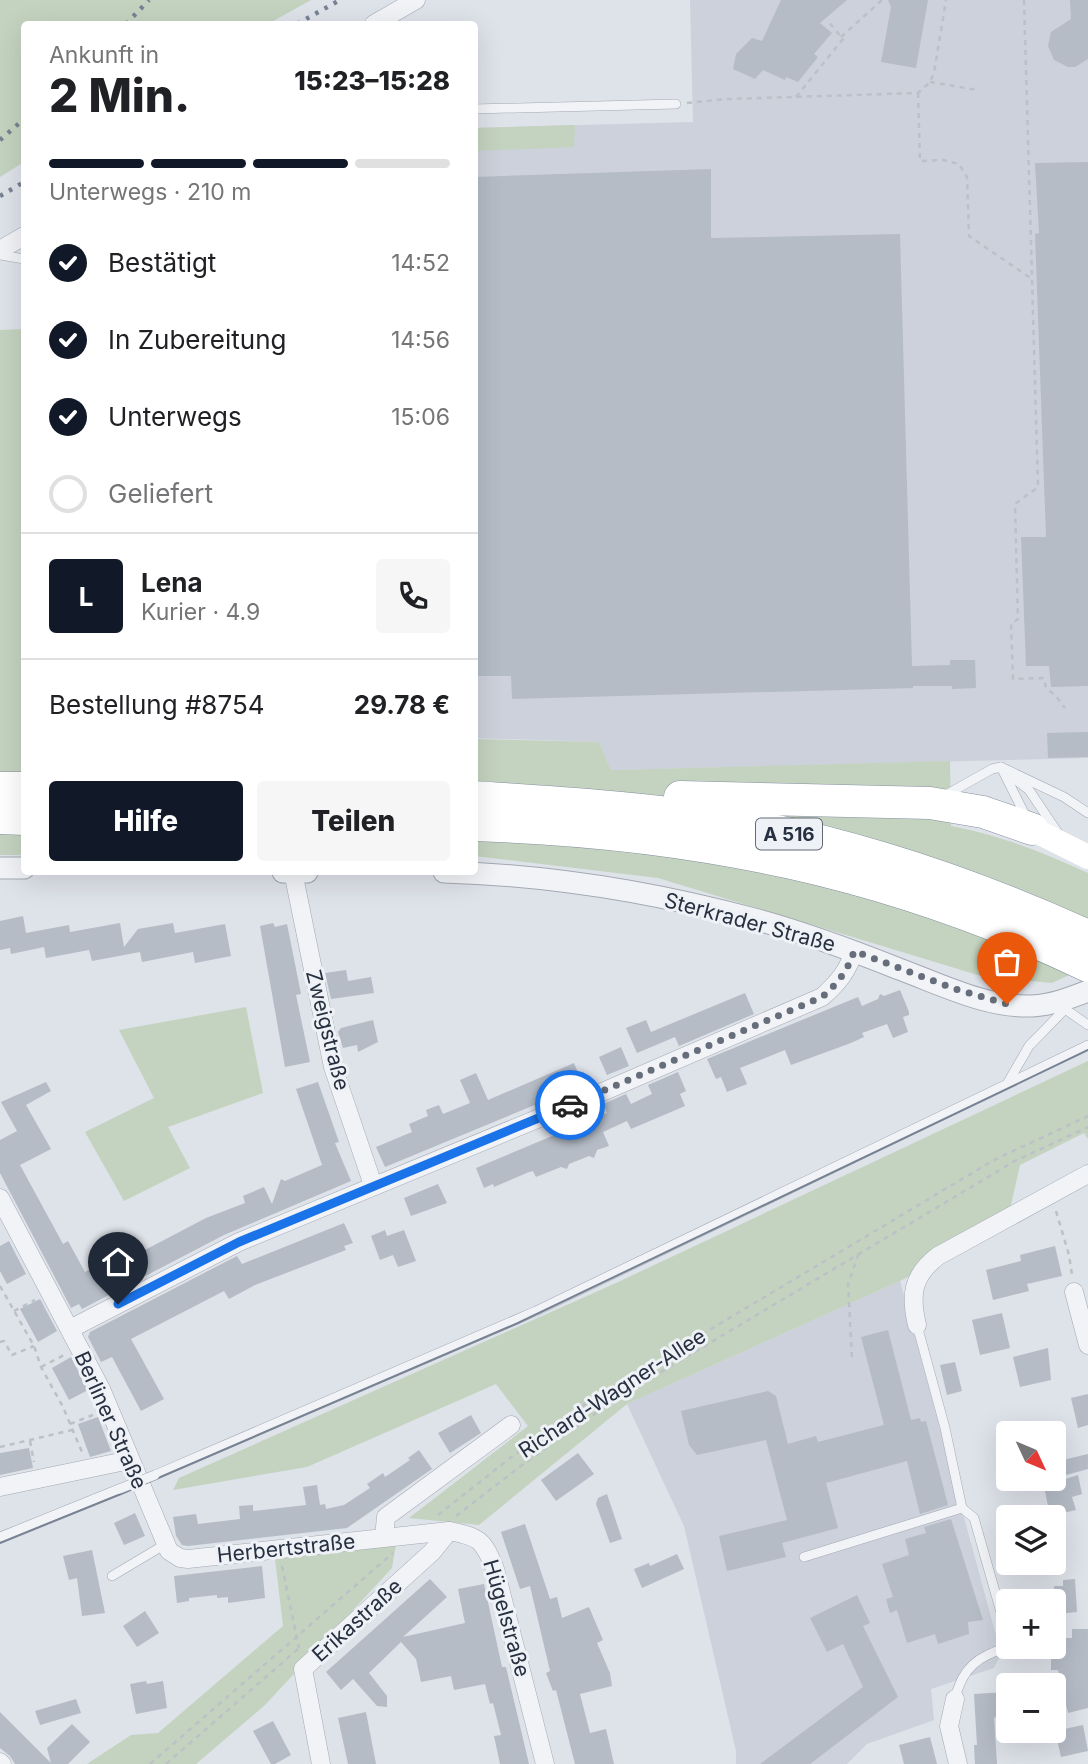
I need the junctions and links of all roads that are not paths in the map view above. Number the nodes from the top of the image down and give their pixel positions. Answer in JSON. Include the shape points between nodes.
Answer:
{"nodes":[{"id":1,"x":416,"y":0,"type":"edge"},
{"id":2,"x":379,"y":21,"type":"edge"},
{"id":3,"x":676,"y":104,"type":"road end"},
{"id":4,"x":478,"y":109,"type":"edge"},
{"id":5,"x":21,"y":238,"type":"edge"},
{"id":6,"x":0,"y":253,"type":"edge"},
{"id":7,"x":21,"y":258,"type":"edge"},
{"id":8,"x":1000,"y":767,"type":"junction"},
{"id":9,"x":0,"y":788,"type":"edge"},
{"id":10,"x":21,"y":788,"type":"edge"},
{"id":11,"x":478,"y":797,"type":"edge"},
{"id":12,"x":478,"y":797,"type":"edge"},
{"id":13,"x":930,"y":803,"type":"junction"},
{"id":14,"x":1088,"y":813,"type":"edge"},
{"id":15,"x":0,"y":818,"type":"edge"},
{"id":16,"x":21,"y":819,"type":"edge"},
{"id":17,"x":478,"y":825,"type":"edge"},
{"id":18,"x":1032,"y":829,"type":"junction"},
{"id":19,"x":1081,"y":853,"type":"edge"},
{"id":20,"x":0,"y":868,"type":"edge"},
{"id":21,"x":21,"y":868,"type":"edge"},
{"id":22,"x":294,"y":875,"type":"edge"},
{"id":23,"x":478,"y":875,"type":"edge"},
{"id":24,"x":1088,"y":936,"type":"edge"},
{"id":25,"x":854,"y":951,"type":"junction"},
{"id":26,"x":1088,"y":965,"type":"edge"},
{"id":27,"x":1088,"y":991,"type":"edge"},
{"id":28,"x":1063,"y":1005,"type":"junction"},
{"id":29,"x":1088,"y":1024,"type":"edge"},
{"id":30,"x":1088,"y":1045,"type":"edge"},
{"id":31,"x":1007,"y":1084,"type":"junction"},
{"id":32,"x":1088,"y":1174,"type":"edge"},
{"id":33,"x":373,"y":1185,"type":"junction"},
{"id":34,"x":0,"y":1198,"type":"edge"},
{"id":35,"x":1074,"y":1292,"type":"road end"},
{"id":36,"x":917,"y":1325,"type":"joint"},
{"id":37,"x":70,"y":1329,"type":"junction"},
{"id":38,"x":1088,"y":1345,"type":"edge"},
{"id":39,"x":511,"y":1426,"type":"dead end"},
{"id":40,"x":130,"y":1460,"type":"junction"},
{"id":41,"x":2,"y":1490,"type":"edge"},
{"id":42,"x":962,"y":1508,"type":"junction"},
{"id":43,"x":432,"y":1533,"type":"junction"},
{"id":44,"x":384,"y":1537,"type":"junction"},
{"id":45,"x":0,"y":1538,"type":"edge"},
{"id":46,"x":164,"y":1545,"type":"junction"},
{"id":47,"x":804,"y":1557,"type":"dead end"},
{"id":48,"x":112,"y":1576,"type":"dead end"},
{"id":49,"x":996,"y":1595,"type":"edge"},
{"id":50,"x":996,"y":1651,"type":"edge"},
{"id":51,"x":955,"y":1699,"type":"joint"},
{"id":52,"x":321,"y":1764,"type":"edge"},
{"id":53,"x":545,"y":1764,"type":"edge"},
{"id":54,"x":958,"y":1764,"type":"edge"}],
"edges":[{"from":1,"to":2,"type":"street"},
{"from":3,"to":4,"type":"lane"},
{"from":5,"to":6,"type":"street"},
{"from":6,"to":7,"type":"lane"},
{"from":8,"to":13,"type":"lane"},
{"from":8,"to":14,"type":"lane"},
{"from":8,"to":18,"type":"lane"},
{"from":8,"to":19,"type":"lane","via":[[1029,790],[1056,831]]},
{"from":9,"to":10,"type":"highway"},
{"from":11,"to":13,"type":"highway","via":[[633,794]]},
{"from":12,"to":24,"type":"highway","number":"A 516","via":[[658,811],[784,833],[930,872]]},
{"from":13,"to":18,"type":"highway"},
{"from":15,"to":16,"type":"highway"},
{"from":17,"to":26,"type":"highway","number":"A 516","via":[[646,837],[820,868],[988,922]]},
{"from":18,"to":19,"type":"main road"},
{"from":20,"to":21,"type":"street"},
{"from":22,"to":33,"type":"street","name":"Zweigstraße","via":[[333,1068]]},
{"from":23,"to":25,"type":"street","name":"Sterkrader Straße","via":[[552,880],[658,897],[755,919]]},
{"from":25,"to":28,"type":"street","name":"Sterkrader Straße","via":[[1007,1004]]},
{"from":25,"to":33,"type":"street","via":[[838,982],[822,997]]},
{"from":27,"to":28,"type":"street","name":"Sterkrader Straße"},
{"from":28,"to":29,"type":"lane"},
{"from":28,"to":31,"type":"lane","via":[[1029,1046]]},
{"from":30,"to":31,"type":"lane"},
{"from":31,"to":45,"type":"lane","bridge":true,"via":[[536,1311]]},
{"from":32,"to":36,"type":"street","via":[[927,1264],[914,1289]]},
{"from":33,"to":37,"type":"street","via":[[239,1242]]},
{"from":34,"to":37,"type":"street","name":"Berliner Straße"},
{"from":35,"to":38,"type":"street"},
{"from":36,"to":42,"type":"lane"},
{"from":37,"to":40,"type":"street","name":"Berliner Straße"},
{"from":39,"to":44,"type":"street","name":"Herbertstraße","via":[[386,1517]]},
{"from":40,"to":41,"type":"street"},
{"from":40,"to":46,"type":"street","name":"Berliner Straße"},
{"from":42,"to":47,"type":"lane"},
{"from":42,"to":49,"type":"lane","via":[[974,1518]]},
{"from":43,"to":44,"type":"street","name":"Herbertstraße"},
{"from":43,"to":52,"type":"street","name":"Erikastraße","via":[[432,1552],[303,1669]]},
{"from":43,"to":53,"type":"street","name":"Hügelstraße","via":[[471,1535],[486,1547]]},
{"from":44,"to":46,"type":"street","name":"Herbertstraße","via":[[188,1559],[173,1555]]},
{"from":46,"to":48,"type":"lane"},
{"from":50,"to":51,"type":"lane","via":[[983,1656],[959,1680]]},
{"from":51,"to":54,"type":"street","via":[[949,1726]]}]}
